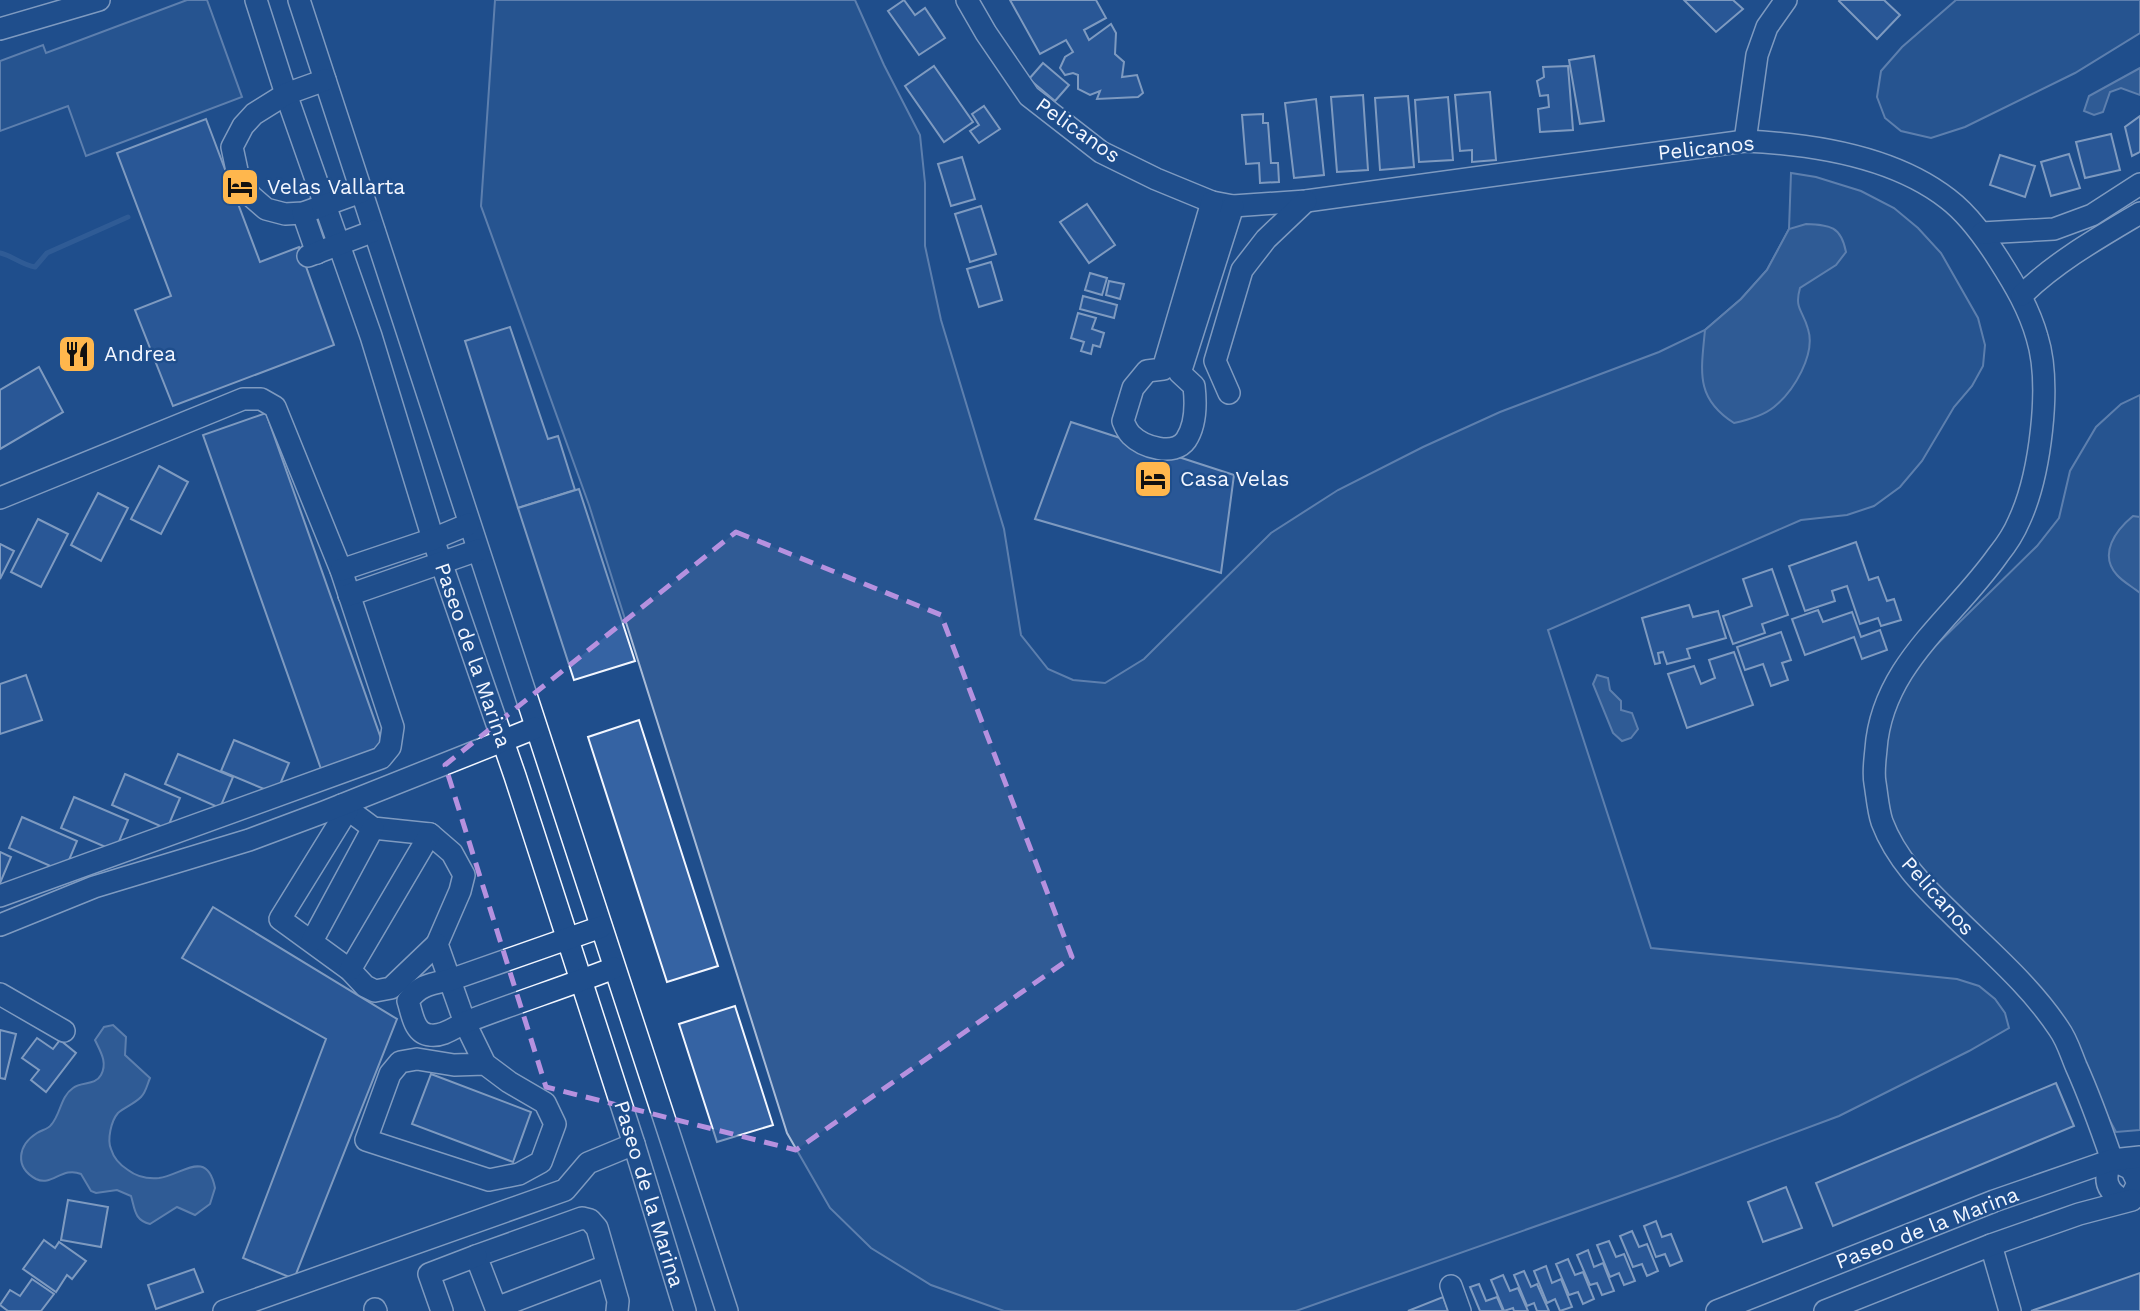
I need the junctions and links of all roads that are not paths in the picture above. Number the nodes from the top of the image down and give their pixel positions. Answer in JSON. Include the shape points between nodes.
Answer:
{"nodes":[{"id":1,"x":99,"y":0,"type":"edge"},
{"id":2,"x":256,"y":0,"type":"edge"},
{"id":3,"x":299,"y":0,"type":"edge"},
{"id":4,"x":967,"y":0,"type":"edge"},
{"id":5,"x":1786,"y":0,"type":"edge"},
{"id":6,"x":0,"y":29,"type":"edge"},
{"id":7,"x":325,"y":80,"type":"junction"},
{"id":8,"x":286,"y":94,"type":"junction"},
{"id":9,"x":1745,"y":141,"type":"junction"},
{"id":10,"x":2140,"y":184,"type":"edge"},
{"id":11,"x":361,"y":192,"type":"junction"},
{"id":12,"x":1306,"y":201,"type":"junction"},
{"id":13,"x":1222,"y":204,"type":"junction"},
{"id":14,"x":325,"y":206,"type":"junction"},
{"id":15,"x":303,"y":212,"type":"junction"},
{"id":16,"x":2140,"y":213,"type":"edge"},
{"id":17,"x":2054,"y":229,"type":"junction"},
{"id":18,"x":374,"y":231,"type":"junction"},
{"id":19,"x":1982,"y":233,"type":"junction"},
{"id":20,"x":339,"y":245,"type":"junction"},
{"id":21,"x":2068,"y":256,"type":"junction"},
{"id":22,"x":1205,"y":262,"type":"junction"},
{"id":23,"x":1242,"y":270,"type":"junction"},
{"id":24,"x":2022,"y":295,"type":"junction"},
{"id":25,"x":1171,"y":371,"type":"dead end"},
{"id":26,"x":1229,"y":393,"type":"dead end"},
{"id":27,"x":0,"y":498,"type":"edge"},
{"id":28,"x":470,"y":524,"type":"junction"},
{"id":29,"x":433,"y":539,"type":"junction"},
{"id":30,"x":478,"y":550,"type":"junction"},
{"id":31,"x":442,"y":564,"type":"junction"},
{"id":32,"x":341,"y":570,"type":"junction"},
{"id":33,"x":349,"y":595,"type":"junction"},
{"id":34,"x":535,"y":728,"type":"junction"},
{"id":35,"x":502,"y":741,"type":"junction"},
{"id":36,"x":548,"y":766,"type":"junction"},
{"id":37,"x":516,"y":776,"type":"junction"},
{"id":38,"x":345,"y":807,"type":"junction"},
{"id":39,"x":373,"y":828,"type":"junction"},
{"id":40,"x":430,"y":834,"type":"junction"},
{"id":41,"x":0,"y":896,"type":"edge"},
{"id":42,"x":0,"y":925,"type":"edge"},
{"id":43,"x":601,"y":927,"type":"junction"},
{"id":44,"x":312,"y":941,"type":"junction"},
{"id":45,"x":567,"y":941,"type":"junction"},
{"id":46,"x":437,"y":944,"type":"junction"},
{"id":47,"x":614,"y":968,"type":"junction"},
{"id":48,"x":351,"y":970,"type":"junction"},
{"id":49,"x":450,"y":980,"type":"junction"},
{"id":50,"x":582,"y":981,"type":"junction"},
{"id":51,"x":0,"y":995,"type":"edge"},
{"id":52,"x":465,"y":1023,"type":"junction"},
{"id":53,"x":64,"y":1031,"type":"dead end"},
{"id":54,"x":485,"y":1064,"type":"junction"},
{"id":55,"x":634,"y":1144,"type":"junction"},
{"id":56,"x":2140,"y":1157,"type":"edge"},
{"id":57,"x":2112,"y":1160,"type":"junction"},
{"id":58,"x":2132,"y":1200,"type":"edge"},
{"id":59,"x":1991,"y":1245,"type":"junction"},
{"id":60,"x":476,"y":1256,"type":"junction"},
{"id":61,"x":606,"y":1266,"type":"junction"},
{"id":62,"x":1451,"y":1286,"type":"dead end"},
{"id":63,"x":224,"y":1311,"type":"edge"},
{"id":64,"x":442,"y":1311,"type":"edge"},
{"id":65,"x":617,"y":1311,"type":"edge"},
{"id":66,"x":685,"y":1311,"type":"edge"},
{"id":67,"x":727,"y":1311,"type":"edge"},
{"id":68,"x":1460,"y":1311,"type":"edge"},
{"id":69,"x":1717,"y":1311,"type":"edge"},
{"id":70,"x":1825,"y":1311,"type":"edge"},
{"id":71,"x":2010,"y":1311,"type":"edge"}],
"edges":[{"from":1,"to":6,"type":"street"},
{"from":2,"to":8,"type":"street","name":"Paseo de la Marina"},
{"from":3,"to":7,"type":"street","name":"Paseo de la Marina"},
{"from":4,"to":13,"type":"street","name":"Pelicanos","via":[[1030,96],[1101,152]]},
{"from":5,"to":9,"type":"street","via":[[1767,27],[1757,55]]},
{"from":7,"to":8,"type":"street"},
{"from":7,"to":11,"type":"street","name":"Paseo de la Marina"},
{"from":8,"to":14,"type":"street","name":"Paseo de la Marina"},
{"from":8,"to":15,"type":"street","via":[[254,114],[232,147],[239,180],[251,196],[266,209]]},
{"from":9,"to":12,"type":"street","name":"Pelicanos"},
{"from":9,"to":19,"type":"street","name":"Pelicanos","via":[[1794,143],[1851,154],[1911,177],[1948,199]]},
{"from":10,"to":17,"type":"street","via":[[2092,215]]},
{"from":11,"to":14,"type":"street"},
{"from":11,"to":18,"type":"street","name":"Paseo de la Marina"},
{"from":12,"to":13,"type":"street","name":"Pelicanos"},
{"from":12,"to":23,"type":"street"},
{"from":13,"to":22,"type":"street"},
{"from":14,"to":15,"type":"street"},
{"from":14,"to":20,"type":"street","name":"Paseo de la Marina"},
{"from":15,"to":20,"type":"street","via":[[313,254]]},
{"from":16,"to":21,"type":"street"},
{"from":17,"to":19,"type":"street"},
{"from":17,"to":21,"type":"street"},
{"from":18,"to":20,"type":"street"},
{"from":18,"to":28,"type":"street","name":"Paseo de la Marina"},
{"from":19,"to":24,"type":"street","name":"Pelicanos"},
{"from":20,"to":29,"type":"street","name":"Paseo de la Marina"},
{"from":21,"to":24,"type":"street"},
{"from":22,"to":23,"type":"street"},
{"from":22,"to":25,"type":"street"},
{"from":23,"to":26,"type":"street","via":[[1215,361]]},
{"from":24,"to":57,"type":"street","name":"Pelicanos","via":[[2044,373],[2041,435],[2032,482],[2019,522],[1999,555],[1906,664],[1888,695],[1877,736],[1874,779],[1882,822],[1906,866],[2035,997],[2061,1032]]},
{"from":27,"to":32,"type":"street","via":[[243,399],[261,399],[275,407]]},
{"from":28,"to":29,"type":"street"},
{"from":28,"to":30,"type":"street","name":"Paseo de la Marina"},
{"from":29,"to":31,"type":"street","name":"Paseo de la Marina"},
{"from":29,"to":32,"type":"street"},
{"from":30,"to":31,"type":"street"},
{"from":30,"to":34,"type":"street","name":"Paseo de la Marina"},
{"from":31,"to":33,"type":"street"},
{"from":31,"to":35,"type":"street","name":"Paseo de la Marina"},
{"from":32,"to":33,"type":"street"},
{"from":33,"to":41,"type":"street","via":[[393,727],[390,747],[382,758]]},
{"from":34,"to":35,"type":"street"},
{"from":34,"to":36,"type":"street","name":"Paseo de la Marina"},
{"from":35,"to":37,"type":"street","name":"Paseo de la Marina"},
{"from":35,"to":38,"type":"street"},
{"from":36,"to":37,"type":"street"},
{"from":36,"to":43,"type":"street","name":"Paseo de la Marina"},
{"from":37,"to":45,"type":"street","name":"Paseo de la Marina"},
{"from":38,"to":39,"type":"street"},
{"from":38,"to":42,"type":"street","via":[[94,887]]},
{"from":38,"to":44,"type":"street","via":[[279,919]]},
{"from":39,"to":40,"type":"street"},
{"from":39,"to":44,"type":"street"},
{"from":40,"to":46,"type":"street","via":[[452,853],[464,875]]},
{"from":40,"to":48,"type":"street"},
{"from":43,"to":45,"type":"street"},
{"from":43,"to":47,"type":"street","name":"Paseo de la Marina"},
{"from":44,"to":48,"type":"street"},
{"from":45,"to":49,"type":"street"},
{"from":45,"to":50,"type":"street","name":"Paseo de la Marina"},
{"from":46,"to":48,"type":"street","via":[[391,988],[375,991]]},
{"from":46,"to":49,"type":"street"},
{"from":47,"to":50,"type":"street"},
{"from":47,"to":67,"type":"street","name":"Paseo de la Marina"},
{"from":49,"to":52,"type":"street"},
{"from":49,"to":52,"type":"street","via":[[414,992],[408,1001],[416,1026],[430,1035]]},
{"from":50,"to":52,"type":"street"},
{"from":50,"to":55,"type":"street","name":"Paseo de la Marina"},
{"from":51,"to":53,"type":"street"},
{"from":52,"to":54,"type":"street"},
{"from":54,"to":54,"type":"street","via":[[545,1103],[555,1124],[541,1162],[519,1174],[489,1180],[366,1140],[390,1074],[400,1062]]},
{"from":55,"to":63,"type":"street","via":[[588,1163],[565,1190]]},
{"from":55,"to":66,"type":"street","name":"Paseo de la Marina"},
{"from":56,"to":57,"type":"street","name":"Paseo de la Marina"},
{"from":57,"to":58,"type":"street","name":"Pelicanos","via":[[2131,1169],[2138,1183]]},
{"from":57,"to":69,"type":"street","name":"Paseo de la Marina","via":[[1994,1200]]},
{"from":58,"to":59,"type":"street","name":"Paseo de la Marina"},
{"from":59,"to":70,"type":"street","name":"Paseo de la Marina"},
{"from":59,"to":71,"type":"street"},
{"from":60,"to":61,"type":"street","via":[[582,1218],[597,1228]]},
{"from":60,"to":61,"type":"street","via":[[496,1308]]},
{"from":60,"to":64,"type":"street","via":[[429,1274]]},
{"from":61,"to":65,"type":"street"},
{"from":62,"to":68,"type":"street"}]}
